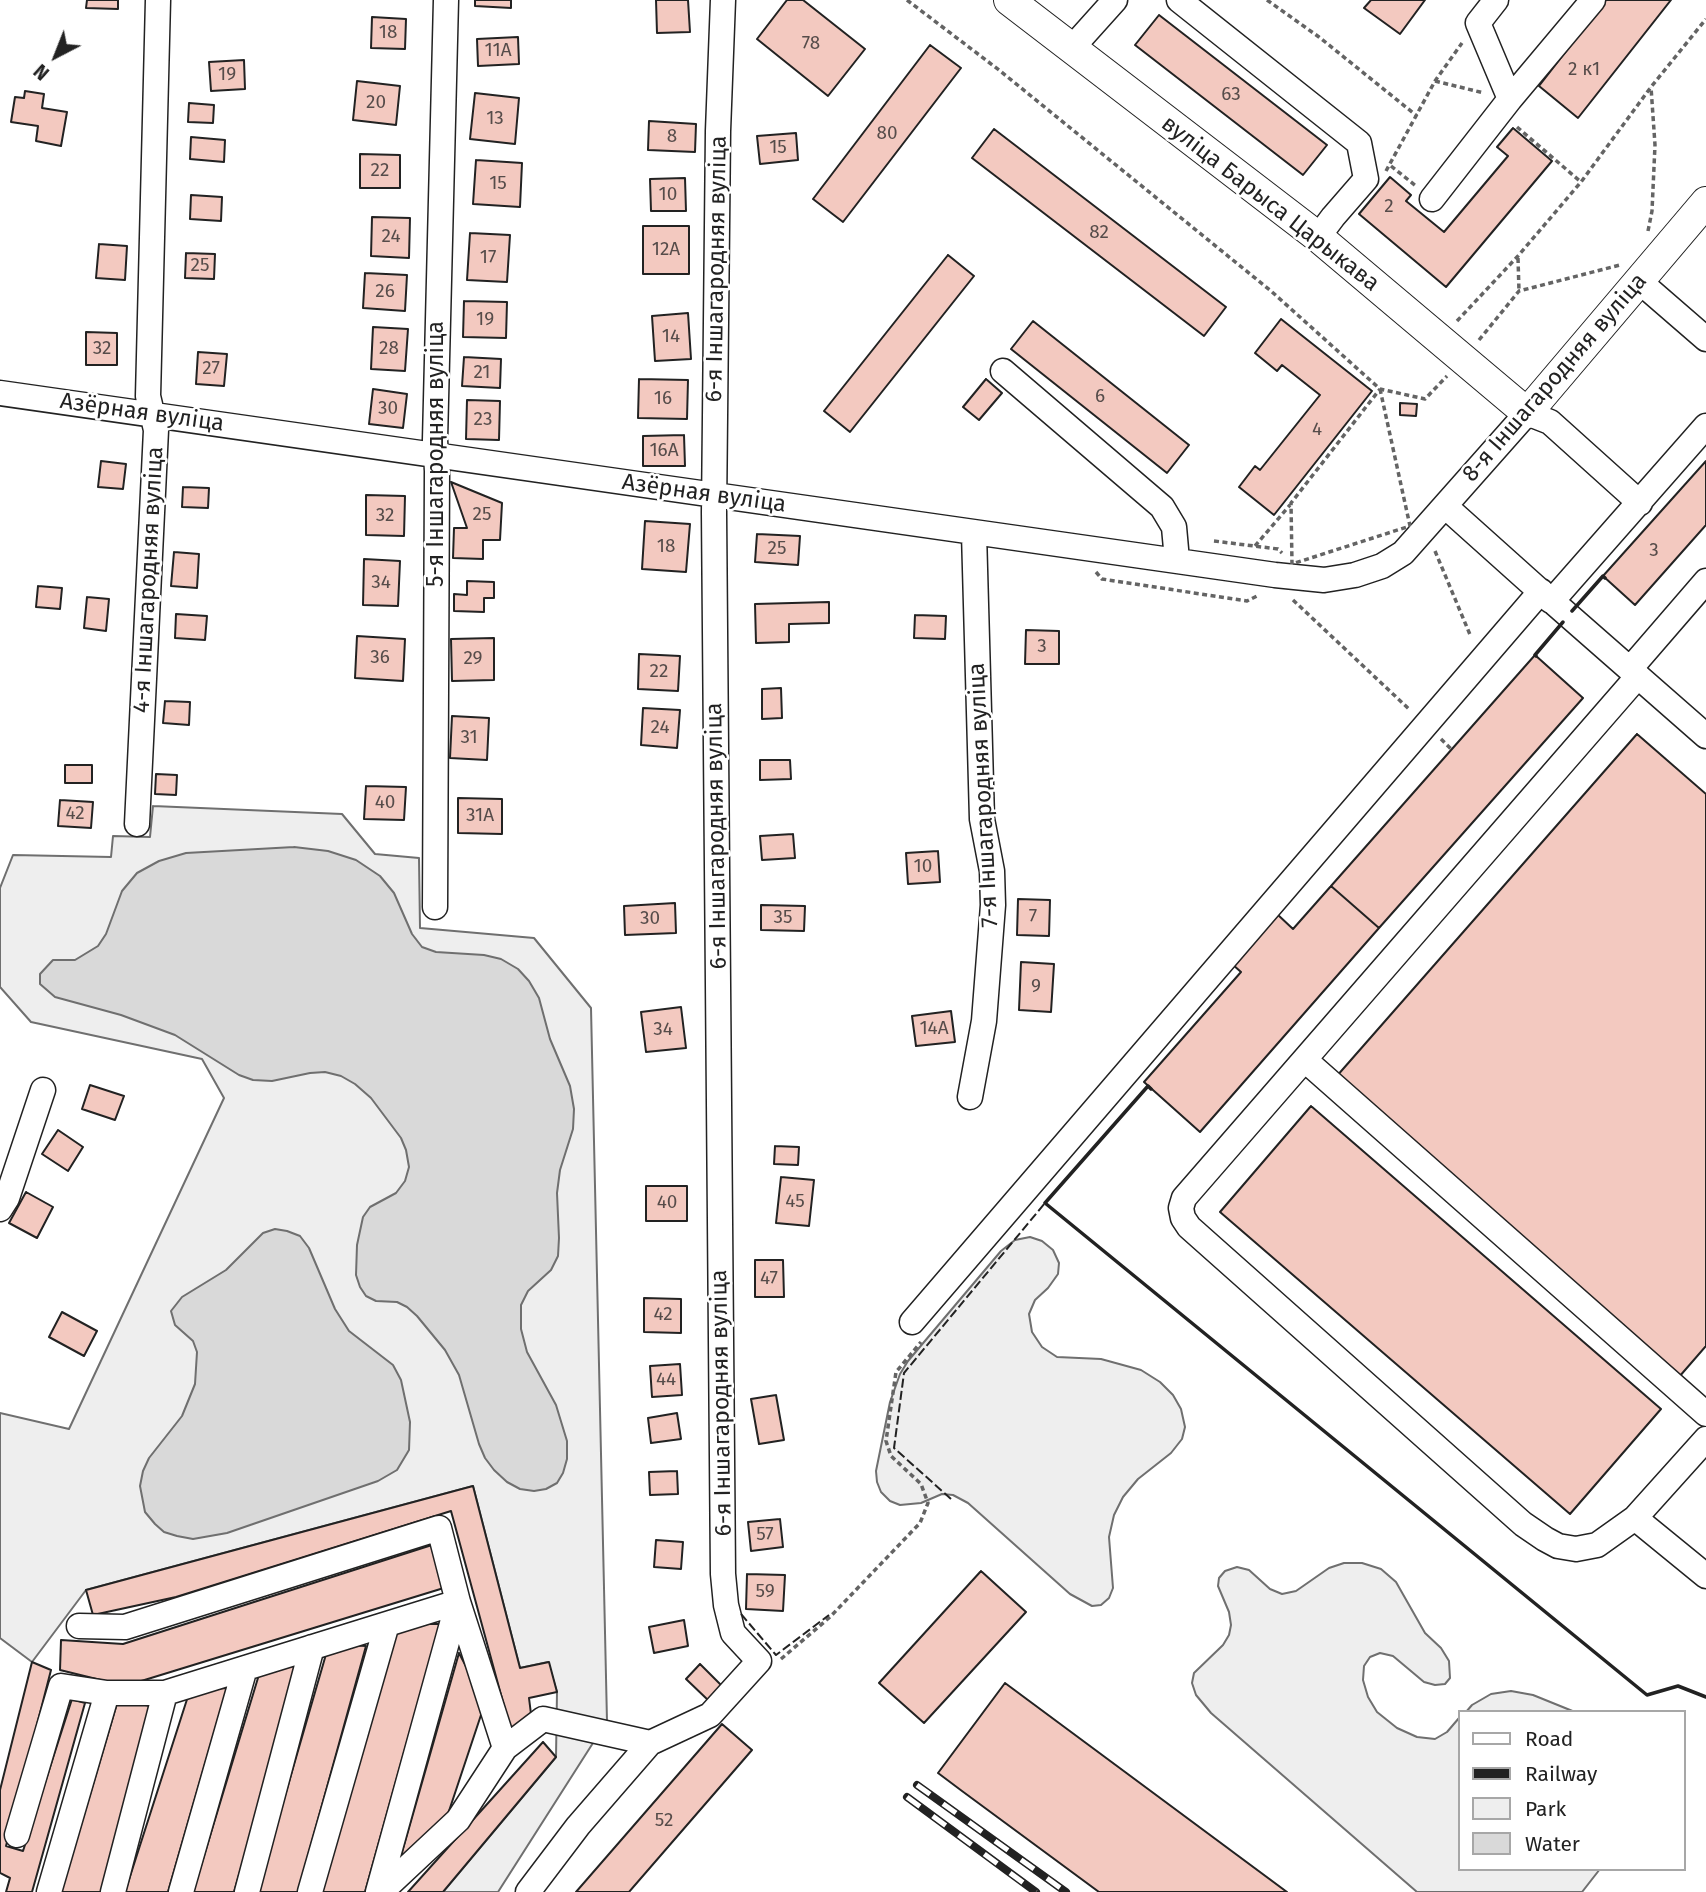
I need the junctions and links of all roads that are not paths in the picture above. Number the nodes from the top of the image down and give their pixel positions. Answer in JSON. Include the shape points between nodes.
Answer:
{"nodes":[{"id":1,"x":158,"y":0,"type":"edge"},
{"id":2,"x":446,"y":0,"type":"edge"},
{"id":3,"x":723,"y":0,"type":"edge"},
{"id":4,"x":1009,"y":0,"type":"edge"},
{"id":5,"x":1115,"y":0,"type":"edge"},
{"id":6,"x":1179,"y":0,"type":"edge"},
{"id":7,"x":1496,"y":0,"type":"edge"},
{"id":8,"x":1593,"y":0,"type":"edge"},
{"id":9,"x":1071,"y":49,"type":"junction"},
{"id":10,"x":1510,"y":99,"type":"junction"},
{"id":11,"x":1432,"y":199,"type":"dead end"},
{"id":12,"x":1706,"y":202,"type":"edge"},
{"id":13,"x":1318,"y":237,"type":"junction"},
{"id":14,"x":1633,"y":272,"type":"junction"},
{"id":15,"x":1706,"y":339,"type":"edge"},
{"id":16,"x":1003,"y":372,"type":"dead end"},
{"id":17,"x":0,"y":393,"type":"edge"},
{"id":18,"x":1527,"y":413,"type":"junction"},
{"id":19,"x":152,"y":414,"type":"junction"},
{"id":20,"x":1706,"y":426,"type":"edge"},
{"id":21,"x":436,"y":455,"type":"junction"},
{"id":22,"x":714,"y":496,"type":"junction"},
{"id":23,"x":1640,"y":503,"type":"junction"},
{"id":24,"x":1445,"y":506,"type":"junction"},
{"id":25,"x":974,"y":533,"type":"junction"},
{"id":26,"x":1403,"y":553,"type":"joint"},
{"id":27,"x":1177,"y":560,"type":"junction"},
{"id":28,"x":1706,"y":581,"type":"edge"},
{"id":29,"x":1546,"y":596,"type":"junction"},
{"id":30,"x":1634,"y":673,"type":"junction"},
{"id":31,"x":1706,"y":736,"type":"edge"},
{"id":32,"x":137,"y":824,"type":"dead end"},
{"id":33,"x":435,"y":907,"type":"dead end"},
{"id":34,"x":1305,"y":1059,"type":"junction"},
{"id":35,"x":43,"y":1090,"type":"dead end"},
{"id":36,"x":970,"y":1097,"type":"dead end"},
{"id":37,"x":0,"y":1209,"type":"edge"},
{"id":38,"x":912,"y":1322,"type":"dead end"},
{"id":39,"x":1706,"y":1414,"type":"edge"},
{"id":40,"x":1706,"y":1439,"type":"edge"},
{"id":41,"x":1635,"y":1518,"type":"junction"},
{"id":42,"x":1706,"y":1576,"type":"edge"},
{"id":43,"x":458,"y":1602,"type":"junction"},
{"id":44,"x":387,"y":1624,"type":"junction"},
{"id":45,"x":79,"y":1626,"type":"dead end"},
{"id":46,"x":312,"y":1647,"type":"junction"},
{"id":47,"x":245,"y":1668,"type":"junction"},
{"id":48,"x":107,"y":1693,"type":"junction"},
{"id":49,"x":165,"y":1693,"type":"junction"},
{"id":50,"x":650,"y":1743,"type":"junction"},
{"id":51,"x":505,"y":1748,"type":"junction"},
{"id":52,"x":17,"y":1835,"type":"dead end"},
{"id":53,"x":49,"y":1892,"type":"edge"},
{"id":54,"x":113,"y":1892,"type":"edge"},
{"id":55,"x":181,"y":1892,"type":"edge"},
{"id":56,"x":247,"y":1892,"type":"edge"},
{"id":57,"x":310,"y":1892,"type":"edge"},
{"id":58,"x":379,"y":1892,"type":"edge"},
{"id":59,"x":528,"y":1892,"type":"edge"}],
"edges":[{"from":1,"to":19,"type":"street","name":"4-я Іншагародняя вуліца","via":[[148,396]]},
{"from":2,"to":21,"type":"street","name":"5-я Іншагародняя вуліца"},
{"from":3,"to":22,"type":"street","name":"6-я Іншагародняя вуліца"},
{"from":4,"to":9,"type":"main road","name":"вуліца Барыса Царыкава"},
{"from":5,"to":9,"type":"street"},
{"from":6,"to":13,"type":"street","via":[[1359,143],[1366,179]]},
{"from":7,"to":10,"type":"street","via":[[1478,23]]},
{"from":8,"to":10,"type":"street"},
{"from":9,"to":13,"type":"main road","name":"вуліца Барыса Царыкава"},
{"from":10,"to":11,"type":"street"},
{"from":12,"to":14,"type":"main road","name":"8-я Іншагародняя вуліца"},
{"from":13,"to":18,"type":"main road","name":"вуліца Барыса Царыкава"},
{"from":14,"to":15,"type":"street"},
{"from":14,"to":18,"type":"main road","name":"8-я Іншагародняя вуліца"},
{"from":16,"to":27,"type":"street","via":[[1162,508],[1174,527]]},
{"from":17,"to":19,"type":"street","name":"Азёрная вуліца"},
{"from":18,"to":23,"type":"street","via":[[1550,422]]},
{"from":18,"to":24,"type":"street","name":"8-я Іншагародняя вуліца"},
{"from":19,"to":21,"type":"street","name":"Азёрная вуліца"},
{"from":19,"to":32,"type":"street","name":"4-я Іншагародняя вуліца","via":[[156,430]]},
{"from":20,"to":23,"type":"street"},
{"from":21,"to":22,"type":"street","name":"Азёрная вуліца"},
{"from":21,"to":33,"type":"street","name":"5-я Іншагародняя вуліца"},
{"from":22,"to":25,"type":"street","name":"Азёрная вуліца"},
{"from":22,"to":50,"type":"street","name":"6-я Іншагародняя вуліца","via":[[723,1574],[733,1633],[759,1661],[710,1715]]},
{"from":23,"to":29,"type":"street"},
{"from":24,"to":26,"type":"street","name":"8-я Іншагародняя вуліца"},
{"from":24,"to":29,"type":"street"},
{"from":25,"to":27,"type":"street","name":"Азёрная вуліца"},
{"from":25,"to":36,"type":"street","name":"7-я Іншагародняя вуліца","via":[[982,819],[993,905],[984,1021]]},
{"from":26,"to":27,"type":"street","name":"Азёрная вуліца","via":[[1356,575],[1324,580]]},
{"from":28,"to":30,"type":"street"},
{"from":29,"to":30,"type":"street"},
{"from":29,"to":38,"type":"street","via":[[1481,661]]},
{"from":30,"to":31,"type":"street"},
{"from":30,"to":34,"type":"street"},
{"from":34,"to":39,"type":"street"},
{"from":34,"to":41,"type":"street","via":[[1184,1198],[1183,1219],[1545,1539],[1576,1549],[1597,1545]]},
{"from":35,"to":37,"type":"street"},
{"from":40,"to":41,"type":"street"},
{"from":41,"to":42,"type":"street"},
{"from":43,"to":44,"type":"street"},
{"from":43,"to":45,"type":"street","via":[[439,1528],[125,1628]]},
{"from":43,"to":51,"type":"street"},
{"from":43,"to":58,"type":"street"},
{"from":44,"to":46,"type":"street"},
{"from":44,"to":57,"type":"street"},
{"from":46,"to":47,"type":"street"},
{"from":46,"to":56,"type":"street"},
{"from":47,"to":49,"type":"street"},
{"from":47,"to":55,"type":"street"},
{"from":48,"to":49,"type":"street"},
{"from":48,"to":52,"type":"street","via":[[61,1686]]},
{"from":48,"to":53,"type":"street"},
{"from":49,"to":54,"type":"street"},
{"from":50,"to":51,"type":"street","via":[[543,1719]]},
{"from":50,"to":59,"type":"street"},
{"from":51,"to":58,"type":"street","via":[[458,1820]]}]}
